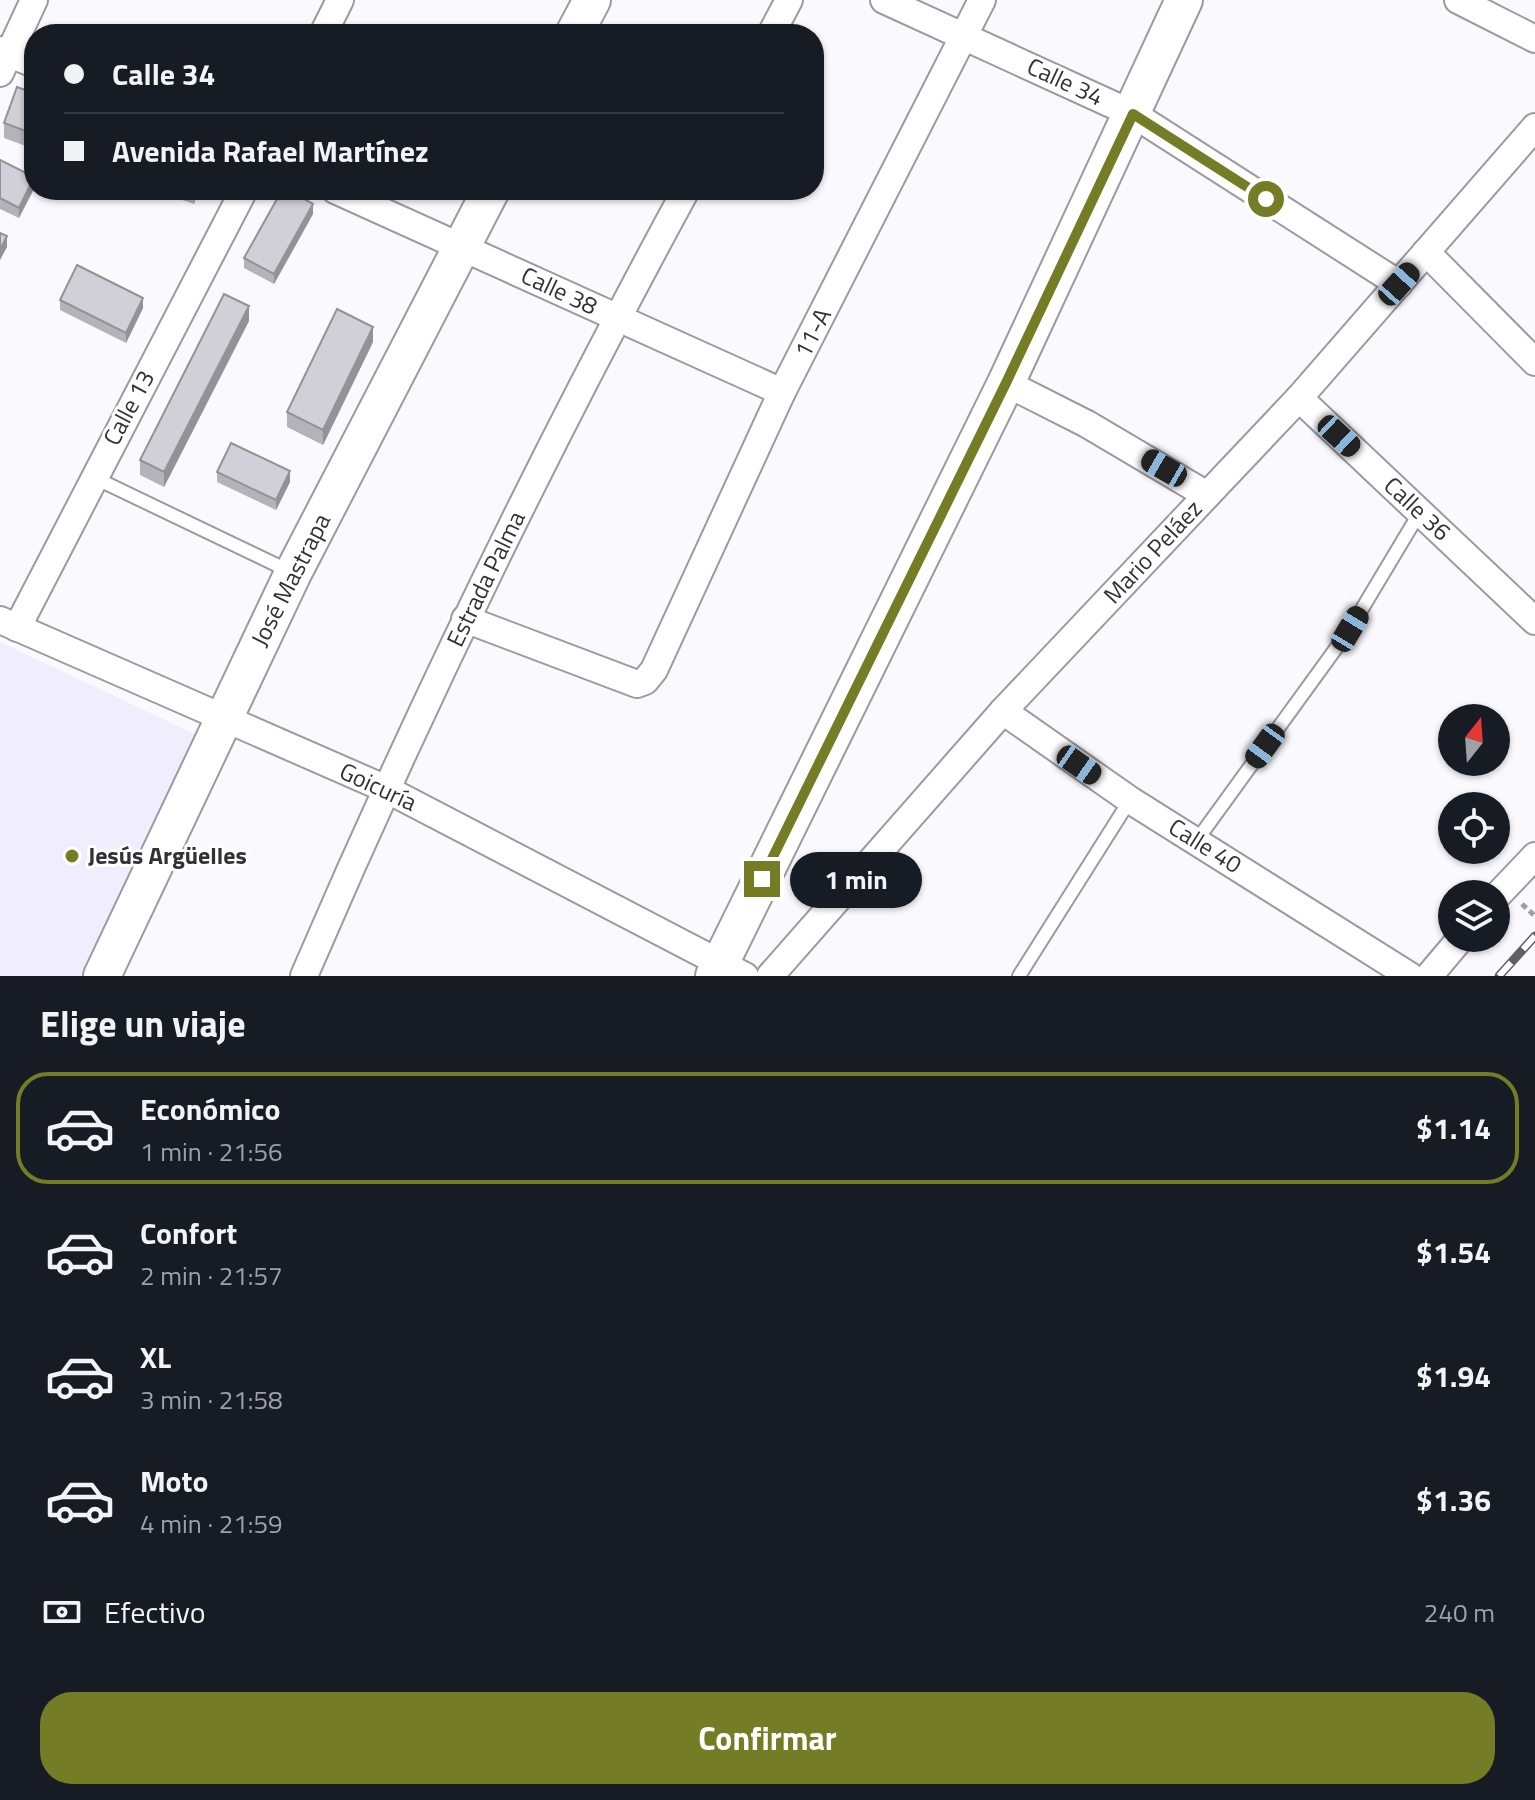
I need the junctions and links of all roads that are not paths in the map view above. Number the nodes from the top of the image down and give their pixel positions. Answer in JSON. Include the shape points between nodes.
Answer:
{"nodes":[{"id":1,"x":34,"y":0,"type":"edge"},
{"id":2,"x":592,"y":0,"type":"edge"},
{"id":3,"x":789,"y":0,"type":"edge"},
{"id":4,"x":884,"y":0,"type":"edge"},
{"id":5,"x":982,"y":0,"type":"edge"},
{"id":6,"x":1184,"y":0,"type":"edge"},
{"id":7,"x":1458,"y":0,"type":"edge"},
{"id":8,"x":579,"y":24,"type":"edge"},
{"id":9,"x":776,"y":24,"type":"edge"},
{"id":10,"x":964,"y":34,"type":"junction"},
{"id":11,"x":1535,"y":39,"type":"edge"},
{"id":12,"x":3,"y":59,"type":"edge"},
{"id":13,"x":24,"y":62,"type":"edge"},
{"id":14,"x":1133,"y":114,"type":"junction"},
{"id":15,"x":1535,"y":127,"type":"edge"},
{"id":16,"x":239,"y":200,"type":"edge"},
{"id":17,"x":358,"y":200,"type":"edge"},
{"id":18,"x":486,"y":200,"type":"edge"},
{"id":19,"x":681,"y":200,"type":"edge"},
{"id":20,"x":462,"y":245,"type":"junction"},
{"id":21,"x":1426,"y":252,"type":"junction"},
{"id":22,"x":1399,"y":284,"type":"junction"},
{"id":23,"x":617,"y":318,"type":"junction"},
{"id":24,"x":1535,"y":362,"type":"edge"},
{"id":25,"x":1006,"y":383,"type":"junction"},
{"id":26,"x":782,"y":392,"type":"junction"},
{"id":27,"x":1299,"y":398,"type":"junction"},
{"id":28,"x":93,"y":477,"type":"junction"},
{"id":29,"x":1207,"y":495,"type":"junction"},
{"id":30,"x":1420,"y":512,"type":"junction"},
{"id":31,"x":293,"y":573,"type":"junction"},
{"id":32,"x":465,"y":619,"type":"junction"},
{"id":33,"x":1535,"y":621,"type":"edge"},
{"id":34,"x":9,"y":624,"type":"edge"},
{"id":35,"x":1003,"y":711,"type":"junction"},
{"id":36,"x":223,"y":717,"type":"junction"},
{"id":37,"x":384,"y":788,"type":"junction"},
{"id":38,"x":1130,"y":800,"type":"junction"},
{"id":39,"x":1197,"y":840,"type":"junction"},
{"id":40,"x":1535,"y":856,"type":"edge"},
{"id":41,"x":1510,"y":882,"type":"edge"},
{"id":42,"x":1449,"y":952,"type":"edge"},
{"id":43,"x":726,"y":971,"type":"edge"},
{"id":44,"x":102,"y":976,"type":"edge"},
{"id":45,"x":304,"y":976,"type":"edge"},
{"id":46,"x":770,"y":976,"type":"edge"},
{"id":47,"x":1019,"y":976,"type":"edge"},
{"id":48,"x":1410,"y":976,"type":"edge"},
{"id":49,"x":1429,"y":976,"type":"edge"}],
"edges":[{"from":1,"to":12,"type":"street"},
{"from":2,"to":8,"type":"main road"},
{"from":3,"to":9,"type":"street"},
{"from":4,"to":10,"type":"street","name":"Calle 34"},
{"from":5,"to":10,"type":"street","name":"11-A"},
{"from":6,"to":14,"type":"main road"},
{"from":7,"to":11,"type":"street"},
{"from":10,"to":14,"type":"street","name":"Calle 34"},
{"from":10,"to":26,"type":"street","name":"11-A"},
{"from":12,"to":13,"type":"street"},
{"from":14,"to":22,"type":"street","name":"Calle 34"},
{"from":14,"to":25,"type":"main road"},
{"from":15,"to":21,"type":"street","name":"Mario Peláez"},
{"from":16,"to":28,"type":"street","name":"Calle 13"},
{"from":17,"to":20,"type":"street","name":"Calle 38"},
{"from":18,"to":20,"type":"main road","name":"José Mastrapa"},
{"from":19,"to":23,"type":"street","name":"Estrada Palma"},
{"from":20,"to":23,"type":"street","name":"Calle 38"},
{"from":20,"to":31,"type":"main road","name":"José Mastrapa"},
{"from":21,"to":22,"type":"street","name":"Mario Peláez"},
{"from":21,"to":24,"type":"street"},
{"from":22,"to":27,"type":"street","name":"Mario Peláez"},
{"from":23,"to":26,"type":"street","name":"Calle 38"},
{"from":23,"to":32,"type":"street","name":"Estrada Palma"},
{"from":25,"to":29,"type":"street"},
{"from":25,"to":43,"type":"main road"},
{"from":26,"to":32,"type":"street","name":"11-A","via":[[645,681],[637,684]]},
{"from":27,"to":29,"type":"street","name":"Mario Peláez"},
{"from":27,"to":30,"type":"street","name":"Calle 36"},
{"from":28,"to":31,"type":"lane"},
{"from":28,"to":34,"type":"street","name":"Calle 13"},
{"from":29,"to":35,"type":"street","name":"Mario Peláez"},
{"from":30,"to":33,"type":"street","name":"Calle 36"},
{"from":30,"to":39,"type":"lane","via":[[1350,629]]},
{"from":31,"to":36,"type":"main road","name":"José Mastrapa"},
{"from":32,"to":37,"type":"street","name":"Estrada Palma"},
{"from":34,"to":36,"type":"street","name":"Goicuría"},
{"from":35,"to":38,"type":"street","name":"Calle 40"},
{"from":35,"to":46,"type":"street","name":"Mario Peláez"},
{"from":36,"to":37,"type":"street","name":"Goicuría"},
{"from":36,"to":44,"type":"main road","name":"José Mastrapa"},
{"from":37,"to":43,"type":"street","name":"Goicuría"},
{"from":37,"to":45,"type":"street","name":"Estrada Palma"},
{"from":38,"to":39,"type":"street","name":"Calle 40"},
{"from":38,"to":47,"type":"lane"},
{"from":39,"to":48,"type":"street","name":"Calle 40"},
{"from":40,"to":41,"type":"street"},
{"from":42,"to":49,"type":"street"}]}
